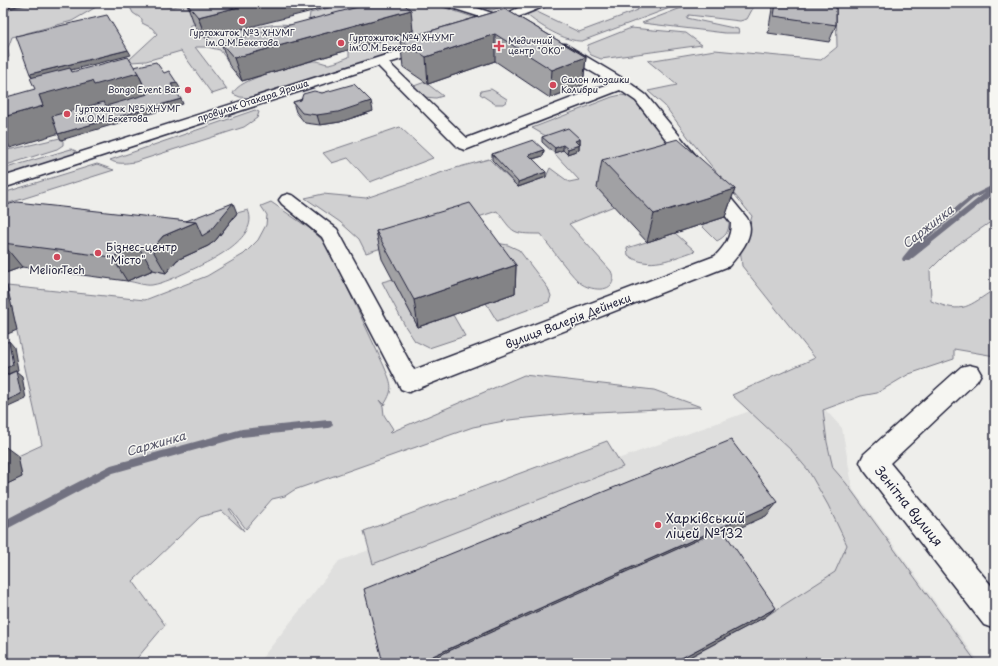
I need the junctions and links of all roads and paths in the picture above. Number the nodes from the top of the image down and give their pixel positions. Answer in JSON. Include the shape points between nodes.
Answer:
{"nodes":[{"id":1,"x":450,"y":3,"type":"edge"},
{"id":2,"x":541,"y":3,"type":"edge"},
{"id":3,"x":503,"y":20,"type":"junction"},
{"id":4,"x":526,"y":26,"type":"edge"},
{"id":5,"x":472,"y":31,"type":"edge"},
{"id":6,"x":545,"y":38,"type":"edge"},
{"id":7,"x":441,"y":41,"type":"edge"},
{"id":8,"x":381,"y":60,"type":"junction"},
{"id":9,"x":622,"y":84,"type":"junction"},
{"id":10,"x":3,"y":183,"type":"edge"},
{"id":11,"x":288,"y":200,"type":"dead end"},
{"id":12,"x":969,"y":374,"type":"dead end"},
{"id":13,"x":995,"y":614,"type":"edge"}],
"edges":[{"from":1,"to":3,"type":"street"},
{"from":2,"to":3,"type":"street"},
{"from":3,"to":4,"type":"street"},
{"from":3,"to":5,"type":"street"},
{"from":6,"to":9,"type":"street","name":"вулиця Валерія Дейнеки"},
{"from":7,"to":8,"type":"street","name":"провулок Отакара Яроша"},
{"from":8,"to":9,"type":"street","via":[[384,66],[465,145]]},
{"from":8,"to":10,"type":"street","name":"провулок Отакара Яроша"},
{"from":9,"to":11,"type":"street","name":"вулиця Валерія Дейнеки","via":[[641,98],[733,212],[740,222],[741,231],[736,246],[722,261],[409,382],[330,233]]},
{"from":12,"to":13,"type":"street","name":"Зенітна вулиця","via":[[873,462]]}]}
